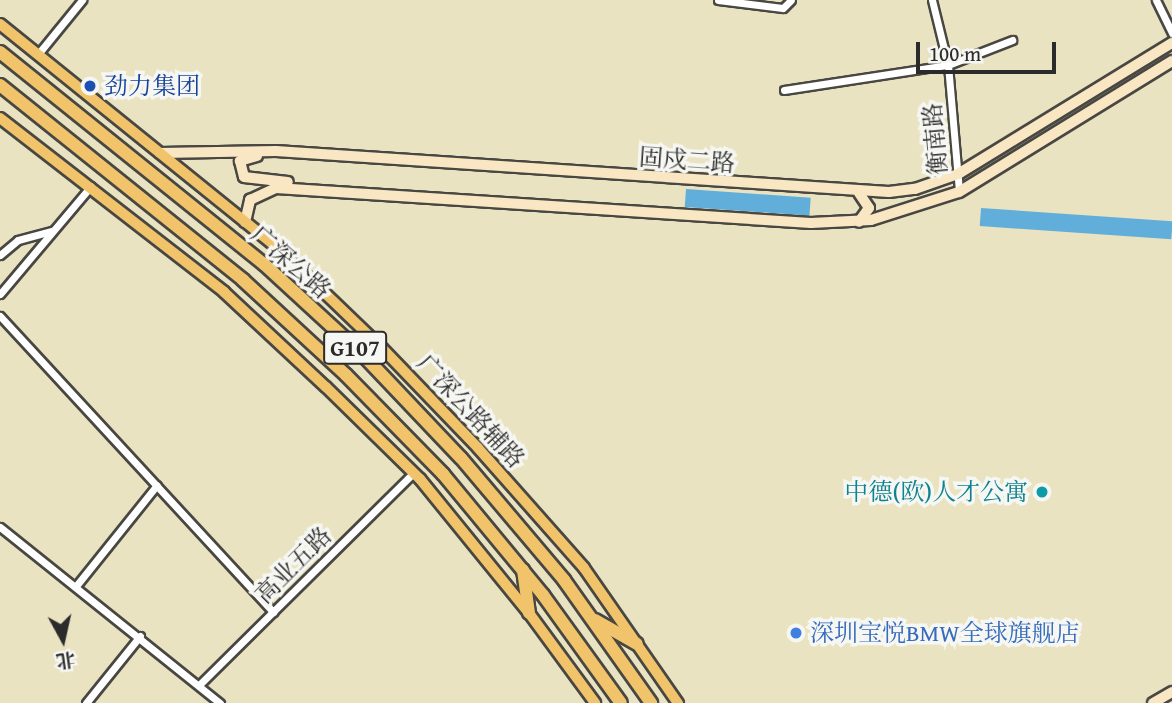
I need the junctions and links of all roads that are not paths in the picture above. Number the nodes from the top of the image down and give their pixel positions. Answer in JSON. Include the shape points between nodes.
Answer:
{"nodes":[{"id":1,"x":82,"y":0,"type":"edge"},
{"id":2,"x":718,"y":0,"type":"edge"},
{"id":3,"x":791,"y":0,"type":"edge"},
{"id":4,"x":932,"y":0,"type":"edge"},
{"id":5,"x":1156,"y":0,"type":"edge"},
{"id":6,"x":0,"y":24,"type":"edge"},
{"id":7,"x":1172,"y":33,"type":"edge"},
{"id":8,"x":1012,"y":40,"type":"dead end"},
{"id":9,"x":1172,"y":43,"type":"edge"},
{"id":10,"x":0,"y":52,"type":"edge"},
{"id":11,"x":38,"y":54,"type":"junction"},
{"id":12,"x":1172,"y":61,"type":"edge"},
{"id":13,"x":947,"y":65,"type":"junction"},
{"id":14,"x":0,"y":85,"type":"edge"},
{"id":15,"x":784,"y":90,"type":"dead end"},
{"id":16,"x":0,"y":118,"type":"edge"},
{"id":17,"x":160,"y":153,"type":"junction"},
{"id":18,"x":343,"y":156,"type":"junction"},
{"id":19,"x":958,"y":174,"type":"junction"},
{"id":20,"x":91,"y":185,"type":"junction"},
{"id":21,"x":343,"y":190,"type":"junction"},
{"id":22,"x":959,"y":192,"type":"junction"},
{"id":23,"x":859,"y":193,"type":"junction"},
{"id":24,"x":245,"y":222,"type":"junction"},
{"id":25,"x":859,"y":222,"type":"junction"},
{"id":26,"x":53,"y":230,"type":"junction"},
{"id":27,"x":0,"y":255,"type":"edge"},
{"id":28,"x":0,"y":294,"type":"edge"},
{"id":29,"x":0,"y":316,"type":"edge"},
{"id":30,"x":413,"y":473,"type":"junction"},
{"id":31,"x":157,"y":485,"type":"junction"},
{"id":32,"x":0,"y":527,"type":"edge"},
{"id":33,"x":523,"y":570,"type":"junction"},
{"id":34,"x":76,"y":586,"type":"junction"},
{"id":35,"x":273,"y":612,"type":"junction"},
{"id":36,"x":529,"y":613,"type":"junction"},
{"id":37,"x":591,"y":618,"type":"junction"},
{"id":38,"x":140,"y":636,"type":"junction"},
{"id":39,"x":637,"y":644,"type":"junction"},
{"id":40,"x":199,"y":685,"type":"junction"},
{"id":41,"x":1172,"y":692,"type":"edge"},
{"id":42,"x":86,"y":703,"type":"edge"},
{"id":43,"x":220,"y":703,"type":"edge"},
{"id":44,"x":595,"y":703,"type":"edge"},
{"id":45,"x":621,"y":703,"type":"edge"},
{"id":46,"x":651,"y":703,"type":"edge"},
{"id":47,"x":678,"y":703,"type":"edge"},
{"id":48,"x":1153,"y":703,"type":"edge"}],
"edges":[{"from":1,"to":11,"type":"street"},
{"from":2,"to":3,"type":"street","via":[[783,8]]},
{"from":4,"to":13,"type":"street","name":"衡南路"},
{"from":5,"to":7,"type":"street"},
{"from":6,"to":11,"type":"main road","name":"广深公路辅路"},
{"from":8,"to":13,"type":"street"},
{"from":9,"to":19,"type":"street","name":"固戍二路"},
{"from":10,"to":37,"type":"highway","name":"广深公路","number":"G107","via":[[264,264],[365,357],[461,458]]},
{"from":11,"to":17,"type":"main road","name":"广深公路辅路"},
{"from":12,"to":22,"type":"street"},
{"from":13,"to":15,"type":"street"},
{"from":13,"to":19,"type":"street","name":"衡南路"},
{"from":14,"to":33,"type":"highway","name":"广深公路","number":"G107","via":[[243,280],[346,375],[443,474]]},
{"from":16,"to":20,"type":"main road"},
{"from":17,"to":18,"type":"street","name":"固戍二路","via":[[235,149]]},
{"from":17,"to":24,"type":"main road","name":"广深公路辅路"},
{"from":18,"to":21,"type":"street","via":[[248,156],[238,169],[247,179]]},
{"from":18,"to":23,"type":"street","name":"固戍二路"},
{"from":19,"to":22,"type":"street","name":"衡南路"},
{"from":19,"to":23,"type":"street","name":"固戍二路","via":[[915,189]]},
{"from":20,"to":26,"type":"street"},
{"from":20,"to":30,"type":"main road","via":[[224,292]]},
{"from":21,"to":24,"type":"street","via":[[265,190],[250,200]]},
{"from":21,"to":25,"type":"street","via":[[811,223]]},
{"from":22,"to":25,"type":"street"},
{"from":23,"to":25,"type":"street","via":[[869,208]]},
{"from":24,"to":39,"type":"main road","name":"广深公路辅路","via":[[380,346],[478,448],[584,568]]},
{"from":26,"to":27,"type":"street","via":[[18,240]]},
{"from":26,"to":28,"type":"street"},
{"from":29,"to":31,"type":"street"},
{"from":30,"to":35,"type":"street","name":"高业五路"},
{"from":30,"to":36,"type":"main road"},
{"from":31,"to":34,"type":"street"},
{"from":31,"to":35,"type":"street"},
{"from":32,"to":34,"type":"street"},
{"from":33,"to":36,"type":"highway"},
{"from":33,"to":45,"type":"highway","name":"广深公路","number":"G107"},
{"from":34,"to":38,"type":"street"},
{"from":35,"to":40,"type":"street","name":"高业五路"},
{"from":36,"to":44,"type":"main road"},
{"from":37,"to":39,"type":"highway"},
{"from":37,"to":46,"type":"highway","name":"广深公路","number":"G107"},
{"from":38,"to":40,"type":"street"},
{"from":38,"to":42,"type":"street"},
{"from":39,"to":47,"type":"main road","name":"广深公路辅路"},
{"from":40,"to":43,"type":"street"},
{"from":41,"to":48,"type":"street"}]}
